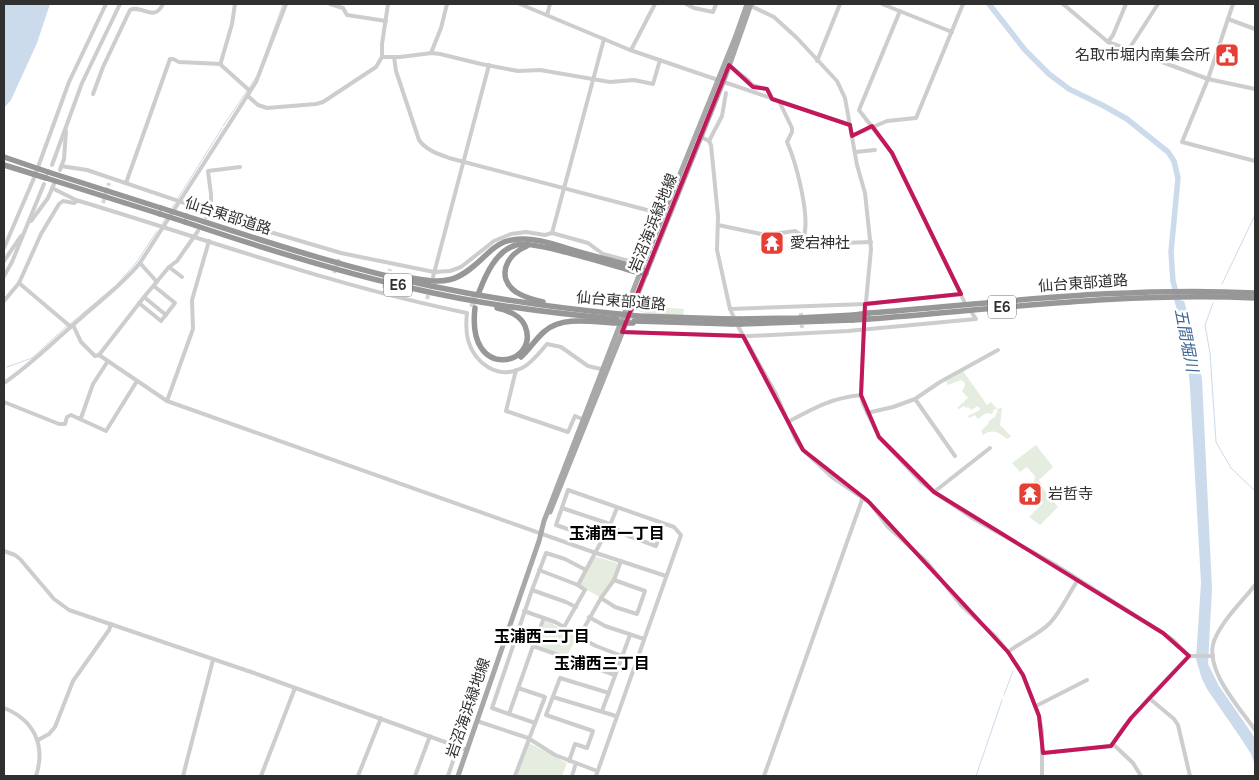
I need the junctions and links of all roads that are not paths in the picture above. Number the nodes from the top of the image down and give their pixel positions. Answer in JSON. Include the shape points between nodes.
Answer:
{"nodes":[{"id":1,"x":106,"y":4,"type":"edge"},
{"id":2,"x":120,"y":4,"type":"edge"},
{"id":3,"x":163,"y":4,"type":"edge"},
{"id":4,"x":235,"y":4,"type":"edge"},
{"id":5,"x":286,"y":4,"type":"edge"},
{"id":6,"x":330,"y":4,"type":"edge"},
{"id":7,"x":388,"y":4,"type":"edge"},
{"id":8,"x":447,"y":4,"type":"edge"},
{"id":9,"x":520,"y":4,"type":"edge"},
{"id":10,"x":550,"y":4,"type":"edge"},
{"id":11,"x":655,"y":4,"type":"edge"},
{"id":12,"x":686,"y":4,"type":"edge"},
{"id":13,"x":716,"y":4,"type":"edge"},
{"id":14,"x":750,"y":4,"type":"edge"},
{"id":15,"x":840,"y":4,"type":"edge"},
{"id":16,"x":882,"y":4,"type":"edge"},
{"id":17,"x":963,"y":4,"type":"edge"},
{"id":18,"x":1063,"y":4,"type":"edge"},
{"id":19,"x":1126,"y":4,"type":"edge"},
{"id":20,"x":1158,"y":4,"type":"edge"},
{"id":21,"x":1233,"y":4,"type":"edge"},
{"id":22,"x":695,"y":6,"type":"edge"},
{"id":23,"x":900,"y":11,"type":"junction"},
{"id":24,"x":547,"y":15,"type":"junction"},
{"id":25,"x":1228,"y":19,"type":"junction"},
{"id":26,"x":386,"y":21,"type":"junction"},
{"id":27,"x":1255,"y":29,"type":"edge"},
{"id":28,"x":952,"y":32,"type":"junction"},
{"id":29,"x":604,"y":39,"type":"junction"},
{"id":30,"x":1108,"y":42,"type":"junction"},
{"id":31,"x":1129,"y":49,"type":"junction"},
{"id":32,"x":631,"y":50,"type":"junction"},
{"id":33,"x":431,"y":53,"type":"junction"},
{"id":34,"x":382,"y":57,"type":"junction"},
{"id":35,"x":394,"y":57,"type":"junction"},
{"id":36,"x":660,"y":60,"type":"junction"},
{"id":37,"x":817,"y":61,"type":"junction"},
{"id":38,"x":221,"y":64,"type":"junction"},
{"id":39,"x":489,"y":65,"type":"junction"},
{"id":40,"x":729,"y":65,"type":"junction"},
{"id":41,"x":593,"y":79,"type":"junction"},
{"id":42,"x":1208,"y":79,"type":"junction"},
{"id":43,"x":720,"y":81,"type":"junction"},
{"id":44,"x":1255,"y":89,"type":"edge"},
{"id":45,"x":726,"y":93,"type":"dead end"},
{"id":46,"x":93,"y":94,"type":"dead end"},
{"id":47,"x":249,"y":94,"type":"junction"},
{"id":48,"x":772,"y":99,"type":"junction"},
{"id":49,"x":779,"y":101,"type":"junction"},
{"id":50,"x":68,"y":122,"type":"junction"},
{"id":51,"x":850,"y":125,"type":"junction"},
{"id":52,"x":872,"y":126,"type":"junction"},
{"id":53,"x":852,"y":134,"type":"junction"},
{"id":54,"x":699,"y":136,"type":"junction"},
{"id":55,"x":709,"y":141,"type":"junction"},
{"id":56,"x":874,"y":150,"type":"dead end"},
{"id":57,"x":855,"y":152,"type":"junction"},
{"id":58,"x":4,"y":157,"type":"edge"},
{"id":59,"x":205,"y":160,"type":"junction"},
{"id":60,"x":464,"y":161,"type":"junction"},
{"id":61,"x":1255,"y":161,"type":"edge"},
{"id":62,"x":4,"y":165,"type":"edge"},
{"id":63,"x":52,"y":165,"type":"dead end"},
{"id":64,"x":240,"y":167,"type":"dead end"},
{"id":65,"x":208,"y":171,"type":"junction"},
{"id":66,"x":45,"y":181,"type":"junction"},
{"id":67,"x":126,"y":184,"type":"junction"},
{"id":68,"x":565,"y":189,"type":"junction"},
{"id":69,"x":77,"y":200,"type":"junction"},
{"id":70,"x":179,"y":202,"type":"junction"},
{"id":71,"x":103,"y":203,"type":"tunnel mouth"},
{"id":72,"x":101,"y":208,"type":"junction"},
{"id":73,"x":160,"y":211,"type":"junction"},
{"id":74,"x":209,"y":212,"type":"junction"},
{"id":75,"x":663,"y":215,"type":"junction"},
{"id":76,"x":206,"y":217,"type":"tunnel mouth"},
{"id":77,"x":186,"y":219,"type":"junction"},
{"id":78,"x":718,"y":225,"type":"junction"},
{"id":79,"x":26,"y":227,"type":"junction"},
{"id":80,"x":164,"y":227,"type":"junction"},
{"id":81,"x":198,"y":231,"type":"tunnel mouth"},
{"id":82,"x":552,"y":233,"type":"junction"},
{"id":83,"x":804,"y":236,"type":"junction"},
{"id":84,"x":195,"y":237,"type":"junction"},
{"id":85,"x":520,"y":240,"type":"junction"},
{"id":86,"x":208,"y":241,"type":"junction"},
{"id":87,"x":871,"y":242,"type":"junction"},
{"id":88,"x":529,"y":245,"type":"junction"},
{"id":89,"x":4,"y":248,"type":"edge"},
{"id":90,"x":341,"y":253,"type":"junction"},
{"id":91,"x":337,"y":260,"type":"junction"},
{"id":92,"x":4,"y":261,"type":"edge"},
{"id":93,"x":140,"y":263,"type":"junction"},
{"id":94,"x":169,"y":267,"type":"junction"},
{"id":95,"x":643,"y":272,"type":"junction"},
{"id":96,"x":334,"y":274,"type":"tunnel mouth"},
{"id":97,"x":433,"y":275,"type":"junction"},
{"id":98,"x":4,"y":276,"type":"edge"},
{"id":99,"x":182,"y":277,"type":"dead end"},
{"id":100,"x":332,"y":278,"type":"junction"},
{"id":101,"x":381,"y":281,"type":"junction"},
{"id":102,"x":157,"y":282,"type":"junction"},
{"id":103,"x":20,"y":283,"type":"junction"},
{"id":104,"x":154,"y":286,"type":"junction"},
{"id":105,"x":1255,"y":293,"type":"edge"},
{"id":106,"x":961,"y":294,"type":"junction"},
{"id":107,"x":1246,"y":295,"type":"junction"},
{"id":108,"x":144,"y":297,"type":"junction"},
{"id":109,"x":1255,"y":298,"type":"edge"},
{"id":110,"x":427,"y":299,"type":"tunnel mouth"},
{"id":111,"x":4,"y":301,"type":"edge"},
{"id":112,"x":964,"y":301,"type":"dead end"},
{"id":113,"x":139,"y":304,"type":"junction"},
{"id":114,"x":426,"y":304,"type":"junction"},
{"id":115,"x":866,"y":304,"type":"junction"},
{"id":116,"x":801,"y":307,"type":"junction"},
{"id":117,"x":730,"y":309,"type":"junction"},
{"id":118,"x":801,"y":313,"type":"tunnel mouth"},
{"id":119,"x":972,"y":313,"type":"dead end"},
{"id":120,"x":166,"y":315,"type":"junction"},
{"id":121,"x":617,"y":319,"type":"junction"},
{"id":122,"x":635,"y":320,"type":"junction"},
{"id":123,"x":731,"y":322,"type":"junction"},
{"id":124,"x":72,"y":326,"type":"junction"},
{"id":125,"x":802,"y":328,"type":"tunnel mouth"},
{"id":126,"x":863,"y":330,"type":"junction"},
{"id":127,"x":622,"y":332,"type":"junction"},
{"id":128,"x":802,"y":334,"type":"junction"},
{"id":129,"x":744,"y":336,"type":"junction"},
{"id":130,"x":998,"y":350,"type":"dead end"},
{"id":131,"x":99,"y":355,"type":"junction"},
{"id":132,"x":108,"y":361,"type":"junction"},
{"id":133,"x":516,"y":370,"type":"junction"},
{"id":134,"x":605,"y":370,"type":"junction"},
{"id":135,"x":137,"y":381,"type":"junction"},
{"id":136,"x":4,"y":383,"type":"edge"},
{"id":137,"x":861,"y":395,"type":"junction"},
{"id":138,"x":915,"y":399,"type":"junction"},
{"id":139,"x":167,"y":401,"type":"junction"},
{"id":140,"x":4,"y":402,"type":"edge"},
{"id":141,"x":867,"y":413,"type":"junction"},
{"id":142,"x":79,"y":418,"type":"junction"},
{"id":143,"x":582,"y":419,"type":"junction"},
{"id":144,"x":788,"y":422,"type":"junction"},
{"id":145,"x":990,"y":448,"type":"dead end"},
{"id":146,"x":955,"y":456,"type":"dead end"},
{"id":147,"x":934,"y":492,"type":"junction"},
{"id":148,"x":863,"y":497,"type":"junction"},
{"id":149,"x":562,"y":508,"type":"junction"},
{"id":150,"x":617,"y":508,"type":"junction"},
{"id":151,"x":664,"y":524,"type":"junction"},
{"id":152,"x":610,"y":526,"type":"junction"},
{"id":153,"x":541,"y":534,"type":"junction"},
{"id":154,"x":602,"y":542,"type":"junction"},
{"id":155,"x":4,"y":551,"type":"edge"},
{"id":156,"x":595,"y":553,"type":"junction"},
{"id":157,"x":621,"y":561,"type":"junction"},
{"id":158,"x":539,"y":570,"type":"junction"},
{"id":159,"x":586,"y":570,"type":"junction"},
{"id":160,"x":666,"y":576,"type":"junction"},
{"id":161,"x":614,"y":580,"type":"junction"},
{"id":162,"x":1078,"y":580,"type":"junction"},
{"id":163,"x":578,"y":585,"type":"junction"},
{"id":164,"x":1255,"y":585,"type":"edge"},
{"id":165,"x":532,"y":590,"type":"junction"},
{"id":166,"x":601,"y":598,"type":"junction"},
{"id":167,"x":576,"y":608,"type":"junction"},
{"id":168,"x":524,"y":611,"type":"junction"},
{"id":169,"x":544,"y":618,"type":"junction"},
{"id":170,"x":590,"y":618,"type":"junction"},
{"id":171,"x":111,"y":624,"type":"junction"},
{"id":172,"x":630,"y":635,"type":"junction"},
{"id":173,"x":644,"y":640,"type":"junction"},
{"id":174,"x":532,"y":646,"type":"junction"},
{"id":175,"x":1008,"y":652,"type":"junction"},
{"id":176,"x":622,"y":656,"type":"junction"},
{"id":177,"x":1189,"y":656,"type":"junction"},
{"id":178,"x":1213,"y":656,"type":"junction"},
{"id":179,"x":213,"y":660,"type":"junction"},
{"id":180,"x":615,"y":675,"type":"junction"},
{"id":181,"x":1087,"y":680,"type":"dead end"},
{"id":182,"x":295,"y":688,"type":"junction"},
{"id":183,"x":518,"y":688,"type":"junction"},
{"id":184,"x":609,"y":693,"type":"junction"},
{"id":185,"x":553,"y":697,"type":"junction"},
{"id":186,"x":1149,"y":698,"type":"junction"},
{"id":187,"x":1036,"y":706,"type":"junction"},
{"id":188,"x":4,"y":708,"type":"edge"},
{"id":189,"x":602,"y":712,"type":"junction"},
{"id":190,"x":509,"y":714,"type":"junction"},
{"id":191,"x":616,"y":716,"type":"junction"},
{"id":192,"x":380,"y":718,"type":"junction"},
{"id":193,"x":477,"y":721,"type":"junction"},
{"id":194,"x":535,"y":723,"type":"junction"},
{"id":195,"x":1255,"y":730,"type":"edge"},
{"id":196,"x":430,"y":736,"type":"junction"},
{"id":197,"x":528,"y":738,"type":"junction"},
{"id":198,"x":38,"y":740,"type":"junction"},
{"id":199,"x":1114,"y":745,"type":"junction"},
{"id":200,"x":458,"y":746,"type":"junction"},
{"id":201,"x":467,"y":750,"type":"junction"},
{"id":202,"x":1043,"y":752,"type":"junction"},
{"id":203,"x":569,"y":761,"type":"junction"},
{"id":204,"x":576,"y":763,"type":"junction"},
{"id":205,"x":597,"y":771,"type":"junction"},
{"id":206,"x":36,"y":776,"type":"edge"},
{"id":207,"x":183,"y":776,"type":"edge"},
{"id":208,"x":261,"y":776,"type":"edge"},
{"id":209,"x":358,"y":776,"type":"edge"},
{"id":210,"x":415,"y":776,"type":"edge"},
{"id":211,"x":448,"y":776,"type":"edge"},
{"id":212,"x":458,"y":776,"type":"edge"},
{"id":213,"x":515,"y":776,"type":"edge"},
{"id":214,"x":572,"y":776,"type":"edge"},
{"id":215,"x":596,"y":776,"type":"edge"},
{"id":216,"x":764,"y":776,"type":"edge"},
{"id":217,"x":1042,"y":776,"type":"edge"},
{"id":218,"x":1141,"y":776,"type":"edge"},
{"id":219,"x":1190,"y":776,"type":"edge"}],
"edges":[{"from":1,"to":89,"type":"street","via":[[69,82]]},
{"from":2,"to":50,"type":"street","via":[[82,83]]},
{"from":3,"to":46,"type":"street","via":[[154,13],[130,10]]},
{"from":4,"to":38,"type":"street"},
{"from":5,"to":47,"type":"street","via":[[263,68]]},
{"from":6,"to":26,"type":"street","via":[[343,8],[347,15]]},
{"from":7,"to":26,"type":"street"},
{"from":8,"to":33,"type":"street"},
{"from":9,"to":24,"type":"street"},
{"from":10,"to":24,"type":"street"},
{"from":11,"to":32,"type":"street"},
{"from":12,"to":22,"type":"street"},
{"from":13,"to":22,"type":"street","via":[[713,12]]},
{"from":14,"to":37,"type":"street","via":[[774,17]]},
{"from":14,"to":40,"type":"main road","name":"岩沼海浜緑地線"},
{"from":14,"to":43,"type":"main road","name":"岩沼海浜緑地線"},
{"from":15,"to":37,"type":"street"},
{"from":16,"to":23,"type":"street"},
{"from":17,"to":28,"type":"street"},
{"from":18,"to":30,"type":"street"},
{"from":19,"to":30,"type":"street"},
{"from":20,"to":31,"type":"street"},
{"from":21,"to":25,"type":"street"},
{"from":23,"to":28,"type":"street"},
{"from":23,"to":52,"type":"street","via":[[859,110]]},
{"from":24,"to":29,"type":"street"},
{"from":25,"to":27,"type":"street"},
{"from":25,"to":42,"type":"street"},
{"from":26,"to":34,"type":"street"},
{"from":28,"to":52,"type":"street","via":[[916,118],[894,119]]},
{"from":29,"to":32,"type":"street"},
{"from":29,"to":41,"type":"street"},
{"from":30,"to":31,"type":"street"},
{"from":31,"to":42,"type":"street"},
{"from":32,"to":36,"type":"street"},
{"from":33,"to":35,"type":"street"},
{"from":33,"to":39,"type":"street"},
{"from":34,"to":35,"type":"street"},
{"from":34,"to":47,"type":"street","via":[[376,67],[316,104],[267,108],[258,105]]},
{"from":35,"to":60,"type":"street","via":[[396,72],[422,145]]},
{"from":36,"to":41,"type":"street","via":[[653,84]]},
{"from":36,"to":43,"type":"street"},
{"from":37,"to":51,"type":"street","via":[[842,90]]},
{"from":38,"to":47,"type":"street"},
{"from":38,"to":67,"type":"street","via":[[170,59]]},
{"from":39,"to":41,"type":"street"},
{"from":39,"to":60,"type":"street"},
{"from":40,"to":43,"type":"main road","name":"岩沼海浜緑地線"},
{"from":40,"to":48,"type":"street","via":[[752,85],[767,89]]},
{"from":41,"to":68,"type":"street"},
{"from":42,"to":44,"type":"street"},
{"from":42,"to":61,"type":"street","via":[[1182,142]]},
{"from":43,"to":48,"type":"street"},
{"from":43,"to":54,"type":"main road","name":"岩沼海浜緑地線"},
{"from":45,"to":55,"type":"street","via":[[722,116]]},
{"from":47,"to":59,"type":"street"},
{"from":48,"to":49,"type":"street"},
{"from":49,"to":51,"type":"street"},
{"from":49,"to":83,"type":"street","via":[[792,128],[787,142],[795,161],[805,214]]},
{"from":50,"to":63,"type":"street"},
{"from":50,"to":67,"type":"street","via":[[60,168],[87,170],[110,181]]},
{"from":51,"to":53,"type":"street"},
{"from":52,"to":53,"type":"street"},
{"from":52,"to":106,"type":"street","via":[[892,153]]},
{"from":53,"to":57,"type":"street"},
{"from":54,"to":55,"type":"street"},
{"from":54,"to":75,"type":"main road","name":"岩沼海浜緑地線"},
{"from":55,"to":78,"type":"street"},
{"from":56,"to":57,"type":"street"},
{"from":57,"to":87,"type":"street"},
{"from":58,"to":73,"type":"highway","name":"仙台東部道路","number":"E6","bridge":true},
{"from":59,"to":65,"type":"street"},
{"from":59,"to":70,"type":"street"},
{"from":60,"to":68,"type":"street"},
{"from":60,"to":97,"type":"street"},
{"from":62,"to":66,"type":"highway","name":"仙台東部道路","number":"E6","bridge":true},
{"from":64,"to":65,"type":"street"},
{"from":65,"to":74,"type":"street"},
{"from":66,"to":73,"type":"highway","name":"仙台東部道路","number":"E6"},
{"from":66,"to":79,"type":"street"},
{"from":67,"to":70,"type":"street"},
{"from":68,"to":75,"type":"street"},
{"from":68,"to":82,"type":"street"},
{"from":69,"to":72,"type":"street"},
{"from":69,"to":79,"type":"street","via":[[53,186]]},
{"from":69,"to":103,"type":"street","via":[[59,204],[41,234]]},
{"from":70,"to":74,"type":"street"},
{"from":70,"to":80,"type":"street"},
{"from":71,"to":72,"type":"street"},
{"from":72,"to":80,"type":"street"},
{"from":73,"to":77,"type":"highway","name":"仙台東部道路","number":"E6","bridge":true},
{"from":74,"to":76,"type":"street"},
{"from":74,"to":90,"type":"street"},
{"from":75,"to":82,"type":"street","via":[[640,257],[633,262],[604,254],[588,243]]},
{"from":75,"to":95,"type":"main road","name":"岩沼海浜緑地線"},
{"from":77,"to":91,"type":"highway","name":"仙台東部道路","number":"E6"},
{"from":77,"to":101,"type":"highway","name":"仙台東部道路","number":"E6","via":[[277,252]]},
{"from":78,"to":83,"type":"street","via":[[766,234],[795,231]]},
{"from":78,"to":117,"type":"street","via":[[718,258]]},
{"from":79,"to":92,"type":"street"},
{"from":79,"to":98,"type":"street"},
{"from":80,"to":84,"type":"street"},
{"from":80,"to":93,"type":"street"},
{"from":81,"to":84,"type":"street"},
{"from":82,"to":97,"type":"street","via":[[520,232],[502,237],[461,267]]},
{"from":83,"to":87,"type":"street","via":[[815,244]]},
{"from":84,"to":86,"type":"street"},
{"from":84,"to":94,"type":"street"},
{"from":85,"to":88,"type":"highway","via":[[493,258],[477,292],[500,254],[518,245]]},
{"from":85,"to":91,"type":"highway","via":[[501,244],[467,272],[444,281],[418,279]]},
{"from":85,"to":95,"type":"highway","via":[[546,243]]},
{"from":86,"to":100,"type":"street"},
{"from":86,"to":139,"type":"street","via":[[192,300],[193,328]]},
{"from":87,"to":115,"type":"street"},
{"from":88,"to":95,"type":"highway"},
{"from":88,"to":121,"type":"highway","via":[[515,252],[507,264],[506,277],[516,292],[539,301]]},
{"from":90,"to":91,"type":"street"},
{"from":90,"to":97,"type":"street"},
{"from":91,"to":121,"type":"highway","name":"仙台東部道路","number":"E6","via":[[430,286]]},
{"from":93,"to":102,"type":"street"},
{"from":93,"to":124,"type":"street"},
{"from":94,"to":99,"type":"street"},
{"from":94,"to":102,"type":"street"},
{"from":95,"to":127,"type":"main road","name":"岩沼海浜緑地線"},
{"from":95,"to":134,"type":"main road","name":"岩沼海浜緑地線"},
{"from":96,"to":100,"type":"street"},
{"from":100,"to":114,"type":"street"},
{"from":101,"to":121,"type":"highway","name":"仙台東部道路","number":"E6","via":[[497,304]]},
{"from":101,"to":121,"type":"highway","via":[[435,296],[507,310],[521,320],[526,330],[526,344],[518,355],[502,360],[489,357],[479,344],[474,307],[472,328],[477,347],[484,357],[498,363],[519,358],[545,330],[559,324]]},
{"from":102,"to":104,"type":"street"},
{"from":103,"to":111,"type":"street"},
{"from":103,"to":124,"type":"street"},
{"from":104,"to":108,"type":"street"},
{"from":104,"to":120,"type":"street","via":[[175,303]]},
{"from":105,"to":107,"type":"highway","name":"仙台東部道路","number":"E6"},
{"from":106,"to":112,"type":"street"},
{"from":106,"to":115,"type":"street"},
{"from":107,"to":109,"type":"highway","name":"仙台東部道路","number":"E6"},
{"from":107,"to":123,"type":"highway","name":"仙台東部道路","number":"E6","bridge":true,"via":[[1016,300],[869,316]]},
{"from":108,"to":113,"type":"street"},
{"from":108,"to":120,"type":"street"},
{"from":110,"to":114,"type":"street"},
{"from":113,"to":120,"type":"street","via":[[161,321]]},
{"from":113,"to":131,"type":"street"},
{"from":114,"to":133,"type":"street","via":[[466,313],[468,339],[478,360],[493,370]]},
{"from":115,"to":116,"type":"street"},
{"from":115,"to":126,"type":"street"},
{"from":116,"to":117,"type":"street"},
{"from":116,"to":118,"type":"street"},
{"from":117,"to":129,"type":"street"},
{"from":119,"to":126,"type":"street","via":[[976,319]]},
{"from":121,"to":122,"type":"highway","name":"仙台東部道路","number":"E6","bridge":true},
{"from":122,"to":123,"type":"highway","name":"仙台東部道路","number":"E6"},
{"from":122,"to":123,"type":"highway","name":"仙台東部道路","number":"E6"},
{"from":124,"to":131,"type":"street","via":[[81,342],[95,356]]},
{"from":124,"to":136,"type":"street"},
{"from":125,"to":128,"type":"street"},
{"from":126,"to":128,"type":"street"},
{"from":126,"to":137,"type":"street"},
{"from":127,"to":129,"type":"street"},
{"from":127,"to":134,"type":"main road","name":"岩沼海浜緑地線"},
{"from":128,"to":129,"type":"street"},
{"from":129,"to":144,"type":"street","via":[[769,379]]},
{"from":130,"to":138,"type":"street"},
{"from":131,"to":132,"type":"street"},
{"from":132,"to":135,"type":"street"},
{"from":132,"to":142,"type":"street","via":[[93,384]]},
{"from":133,"to":134,"type":"street","via":[[533,360],[547,344],[561,347],[588,366]]},
{"from":133,"to":143,"type":"street","via":[[506,411],[568,432],[575,416]]},
{"from":134,"to":143,"type":"main road","name":"岩沼海浜緑地線"},
{"from":134,"to":153,"type":"main road","name":"岩沼海浜緑地線"},
{"from":135,"to":139,"type":"street"},
{"from":135,"to":142,"type":"street","via":[[106,430]]},
{"from":137,"to":141,"type":"street"},
{"from":137,"to":144,"type":"street","via":[[829,401]]},
{"from":138,"to":141,"type":"street"},
{"from":138,"to":146,"type":"street"},
{"from":139,"to":153,"type":"street"},
{"from":140,"to":142,"type":"street","via":[[59,424],[65,424],[69,416]]},
{"from":141,"to":147,"type":"street","via":[[884,443]]},
{"from":143,"to":153,"type":"main road","name":"岩沼海浜緑地線"},
{"from":144,"to":148,"type":"street","via":[[802,450],[832,477]]},
{"from":145,"to":147,"type":"street"},
{"from":147,"to":162,"type":"street"},
{"from":148,"to":175,"type":"street"},
{"from":148,"to":216,"type":"street"},
{"from":149,"to":150,"type":"street","via":[[568,490]]},
{"from":149,"to":152,"type":"street"},
{"from":149,"to":154,"type":"street","via":[[556,526]]},
{"from":150,"to":151,"type":"street"},
{"from":150,"to":152,"type":"street"},
{"from":151,"to":152,"type":"street","via":[[656,546]]},
{"from":151,"to":160,"type":"street","via":[[674,527],[681,535]]},
{"from":152,"to":154,"type":"street"},
{"from":153,"to":156,"type":"street"},
{"from":153,"to":193,"type":"main road","name":"岩沼海浜緑地線"},
{"from":154,"to":156,"type":"street"},
{"from":155,"to":171,"type":"street","via":[[16,555],[64,608]]},
{"from":156,"to":157,"type":"street"},
{"from":156,"to":159,"type":"street"},
{"from":157,"to":160,"type":"street"},
{"from":157,"to":161,"type":"street"},
{"from":158,"to":159,"type":"street","via":[[546,553]]},
{"from":158,"to":163,"type":"street"},
{"from":158,"to":165,"type":"street"},
{"from":159,"to":163,"type":"street"},
{"from":160,"to":173,"type":"street"},
{"from":161,"to":166,"type":"street"},
{"from":161,"to":166,"type":"street","via":[[645,591],[637,614],[614,607]]},
{"from":162,"to":175,"type":"street","via":[[1051,621]]},
{"from":162,"to":177,"type":"street","via":[[1164,633]]},
{"from":163,"to":167,"type":"street","via":[[586,590]]},
{"from":164,"to":178,"type":"street","via":[[1224,624],[1214,641]]},
{"from":165,"to":167,"type":"street"},
{"from":165,"to":168,"type":"street"},
{"from":166,"to":170,"type":"street"},
{"from":167,"to":169,"type":"street","via":[[564,627]]},
{"from":168,"to":169,"type":"street"},
{"from":168,"to":190,"type":"street","via":[[492,708]]},
{"from":169,"to":174,"type":"street"},
{"from":170,"to":172,"type":"street"},
{"from":170,"to":176,"type":"street","via":[[579,637]]},
{"from":171,"to":179,"type":"street"},
{"from":171,"to":198,"type":"street","via":[[73,681],[55,727]]},
{"from":172,"to":173,"type":"street"},
{"from":172,"to":176,"type":"street"},
{"from":173,"to":191,"type":"street"},
{"from":174,"to":180,"type":"street"},
{"from":174,"to":183,"type":"street"},
{"from":175,"to":187,"type":"street","via":[[1023,675]]},
{"from":176,"to":180,"type":"street"},
{"from":177,"to":178,"type":"street"},
{"from":177,"to":186,"type":"street"},
{"from":178,"to":195,"type":"street","via":[[1219,678]]},
{"from":179,"to":182,"type":"street"},
{"from":179,"to":207,"type":"street"},
{"from":180,"to":184,"type":"street"},
{"from":181,"to":187,"type":"street"},
{"from":182,"to":192,"type":"street"},
{"from":182,"to":208,"type":"street"},
{"from":183,"to":190,"type":"street"},
{"from":183,"to":194,"type":"street","via":[[545,697]]},
{"from":184,"to":185,"type":"street","via":[[560,678]]},
{"from":184,"to":189,"type":"street"},
{"from":185,"to":189,"type":"street"},
{"from":185,"to":203,"type":"street","via":[[546,715],[593,731],[587,748],[575,744]]},
{"from":186,"to":199,"type":"street","via":[[1123,728]]},
{"from":186,"to":219,"type":"street","via":[[1178,725]]},
{"from":187,"to":202,"type":"street"},
{"from":188,"to":198,"type":"street","via":[[24,720]]},
{"from":189,"to":191,"type":"street"},
{"from":190,"to":194,"type":"street"},
{"from":191,"to":205,"type":"street"},
{"from":192,"to":196,"type":"street"},
{"from":192,"to":209,"type":"street"},
{"from":193,"to":197,"type":"street"},
{"from":193,"to":201,"type":"main road","name":"岩沼海浜緑地線"},
{"from":194,"to":197,"type":"street"},
{"from":196,"to":200,"type":"street"},
{"from":196,"to":210,"type":"street"},
{"from":197,"to":203,"type":"street"},
{"from":197,"to":213,"type":"street"},
{"from":198,"to":206,"type":"street","via":[[40,762]]},
{"from":199,"to":202,"type":"street"},
{"from":199,"to":218,"type":"street"},
{"from":200,"to":201,"type":"street"},
{"from":200,"to":211,"type":"street"},
{"from":201,"to":212,"type":"main road","name":"岩沼海浜緑地線"},
{"from":202,"to":217,"type":"street"},
{"from":203,"to":204,"type":"street"},
{"from":204,"to":205,"type":"street"},
{"from":204,"to":214,"type":"street"},
{"from":205,"to":215,"type":"street"}]}
